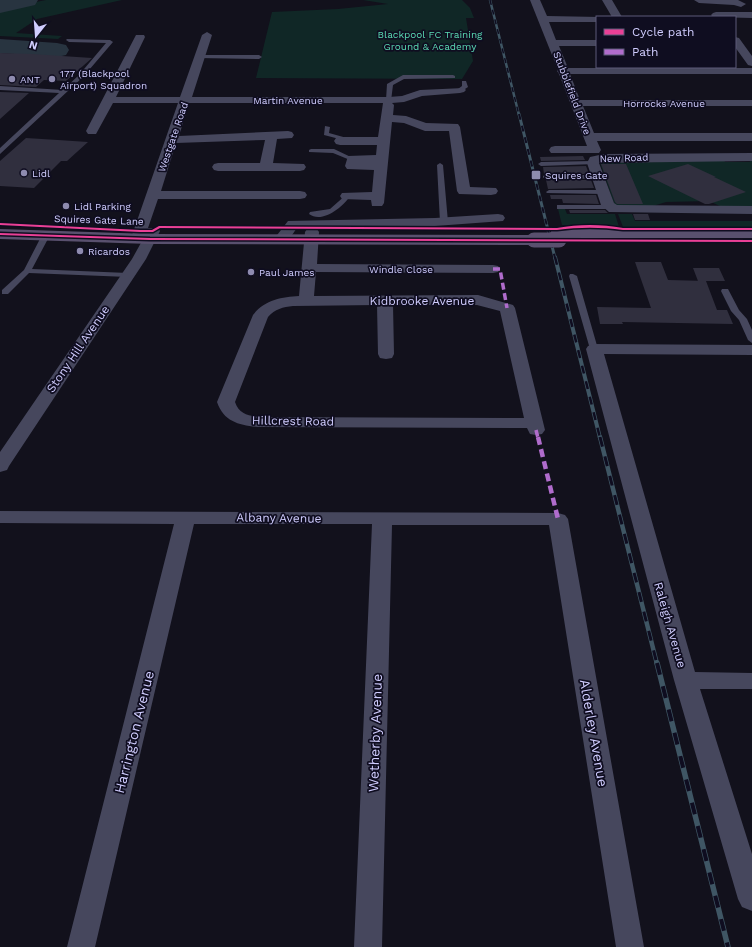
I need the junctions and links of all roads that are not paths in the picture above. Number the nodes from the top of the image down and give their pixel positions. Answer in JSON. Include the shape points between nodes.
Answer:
{"nodes":[{"id":1,"x":534,"y":0,"type":"edge"},
{"id":2,"x":607,"y":0,"type":"edge"},
{"id":3,"x":701,"y":1,"type":"edge"},
{"id":4,"x":740,"y":3,"type":"dead end"},
{"id":5,"x":752,"y":15,"type":"edge"},
{"id":6,"x":616,"y":16,"type":"edge"},
{"id":7,"x":717,"y":16,"type":"edge"},
{"id":8,"x":543,"y":19,"type":"junction"},
{"id":9,"x":596,"y":19,"type":"edge"},
{"id":10,"x":208,"y":35,"type":"dead end"},
{"id":11,"x":140,"y":36,"type":"dead end"},
{"id":12,"x":69,"y":40,"type":"dead end"},
{"id":13,"x":736,"y":42,"type":"edge"},
{"id":14,"x":553,"y":43,"type":"junction"},
{"id":15,"x":596,"y":43,"type":"edge"},
{"id":16,"x":752,"y":43,"type":"edge"},
{"id":17,"x":200,"y":57,"type":"junction"},
{"id":18,"x":260,"y":57,"type":"dead end"},
{"id":19,"x":752,"y":63,"type":"edge"},
{"id":20,"x":111,"y":66,"type":"dead end"},
{"id":21,"x":126,"y":66,"type":"junction"},
{"id":22,"x":752,"y":70,"type":"edge"},
{"id":23,"x":562,"y":71,"type":"junction"},
{"id":24,"x":453,"y":77,"type":"dead end"},
{"id":25,"x":462,"y":86,"type":"dead end"},
{"id":26,"x":0,"y":88,"type":"edge"},
{"id":27,"x":64,"y":92,"type":"junction"},
{"id":28,"x":109,"y":100,"type":"junction"},
{"id":29,"x":186,"y":100,"type":"junction"},
{"id":30,"x":388,"y":100,"type":"junction"},
{"id":31,"x":576,"y":103,"type":"junction"},
{"id":32,"x":752,"y":103,"type":"edge"},
{"id":33,"x":86,"y":118,"type":"dead end"},
{"id":34,"x":99,"y":118,"type":"junction"},
{"id":35,"x":387,"y":118,"type":"junction"},
{"id":36,"x":327,"y":127,"type":"dead end"},
{"id":37,"x":92,"y":131,"type":"dead end"},
{"id":38,"x":272,"y":135,"type":"junction"},
{"id":39,"x":288,"y":135,"type":"dead end"},
{"id":40,"x":589,"y":137,"type":"junction"},
{"id":41,"x":752,"y":137,"type":"edge"},
{"id":42,"x":172,"y":140,"type":"junction"},
{"id":43,"x":340,"y":141,"type":"dead end"},
{"id":44,"x":353,"y":141,"type":"junction"},
{"id":45,"x":384,"y":141,"type":"junction"},
{"id":46,"x":555,"y":150,"type":"dead end"},
{"id":47,"x":311,"y":151,"type":"dead end"},
{"id":48,"x":0,"y":152,"type":"edge"},
{"id":49,"x":752,"y":157,"type":"edge"},
{"id":50,"x":352,"y":159,"type":"joint"},
{"id":51,"x":382,"y":163,"type":"junction"},
{"id":52,"x":541,"y":164,"type":"dead end"},
{"id":53,"x":593,"y":164,"type":"junction"},
{"id":54,"x":440,"y":165,"type":"dead end"},
{"id":55,"x":218,"y":167,"type":"dead end"},
{"id":56,"x":266,"y":167,"type":"junction"},
{"id":57,"x":300,"y":167,"type":"dead end"},
{"id":58,"x":545,"y":177,"type":"dead end"},
{"id":59,"x":598,"y":177,"type":"junction"},
{"id":60,"x":491,"y":191,"type":"dead end"},
{"id":61,"x":550,"y":192,"type":"dead end"},
{"id":62,"x":602,"y":192,"type":"junction"},
{"id":63,"x":153,"y":195,"type":"junction"},
{"id":64,"x":300,"y":195,"type":"dead end"},
{"id":65,"x":347,"y":196,"type":"joint"},
{"id":66,"x":560,"y":207,"type":"dead end"},
{"id":67,"x":609,"y":207,"type":"junction"},
{"id":68,"x":752,"y":210,"type":"edge"},
{"id":69,"x":314,"y":214,"type":"dead end"},
{"id":70,"x":498,"y":218,"type":"dead end"},
{"id":71,"x":444,"y":222,"type":"junction"},
{"id":72,"x":0,"y":224,"type":"edge"},
{"id":73,"x":752,"y":233,"type":"edge"},
{"id":74,"x":0,"y":234,"type":"edge"},
{"id":75,"x":46,"y":235,"type":"junction"},
{"id":76,"x":145,"y":235,"type":"junction"},
{"id":77,"x":284,"y":235,"type":"junction"},
{"id":78,"x":312,"y":235,"type":"junction"},
{"id":79,"x":558,"y":237,"type":"junction"},
{"id":80,"x":752,"y":241,"type":"edge"},
{"id":81,"x":309,"y":268,"type":"junction"},
{"id":82,"x":494,"y":269,"type":"dead end"},
{"id":83,"x":27,"y":271,"type":"junction"},
{"id":84,"x":128,"y":275,"type":"junction"},
{"id":85,"x":573,"y":276,"type":"dead end"},
{"id":86,"x":725,"y":291,"type":"dead end"},
{"id":87,"x":5,"y":292,"type":"dead end"},
{"id":88,"x":306,"y":300,"type":"junction"},
{"id":89,"x":385,"y":301,"type":"junction"},
{"id":90,"x":752,"y":340,"type":"edge"},
{"id":91,"x":594,"y":349,"type":"junction"},
{"id":92,"x":752,"y":350,"type":"edge"},
{"id":93,"x":386,"y":354,"type":"dead end"},
{"id":94,"x":535,"y":427,"type":"joint"},
{"id":95,"x":0,"y":466,"type":"edge"},
{"id":96,"x":0,"y":517,"type":"edge"},
{"id":97,"x":186,"y":517,"type":"junction"},
{"id":98,"x":382,"y":519,"type":"junction"},
{"id":99,"x":558,"y":519,"type":"joint"},
{"id":100,"x":686,"y":680,"type":"junction"},
{"id":101,"x":752,"y":681,"type":"edge"},
{"id":102,"x":752,"y":899,"type":"edge"},
{"id":103,"x":81,"y":947,"type":"edge"},
{"id":104,"x":368,"y":947,"type":"edge"},
{"id":105,"x":630,"y":947,"type":"edge"}],
"edges":[{"from":1,"to":8,"type":"street","name":"Stubblefield Drive"},
{"from":2,"to":6,"type":"street"},
{"from":3,"to":4,"type":"street"},
{"from":3,"to":7,"type":"street"},
{"from":5,"to":7,"type":"street"},
{"from":8,"to":9,"type":"street"},
{"from":8,"to":14,"type":"street","name":"Stubblefield Drive"},
{"from":10,"to":17,"type":"street","name":"Westgate Road"},
{"from":11,"to":21,"type":"street"},
{"from":12,"to":27,"type":"lane","via":[[110,42]]},
{"from":13,"to":16,"type":"street"},
{"from":13,"to":19,"type":"street"},
{"from":14,"to":15,"type":"street"},
{"from":14,"to":23,"type":"street","name":"Stubblefield Drive"},
{"from":17,"to":18,"type":"lane"},
{"from":17,"to":29,"type":"street","name":"Westgate Road"},
{"from":20,"to":21,"type":"street"},
{"from":21,"to":28,"type":"street"},
{"from":22,"to":23,"type":"street"},
{"from":23,"to":31,"type":"street","name":"Stubblefield Drive"},
{"from":24,"to":30,"type":"lane","via":[[403,77],[390,84]]},
{"from":25,"to":30,"type":"street","name":"Martin Avenue","via":[[437,97],[420,93],[404,99]]},
{"from":26,"to":27,"type":"lane"},
{"from":27,"to":48,"type":"lane"},
{"from":28,"to":29,"type":"street","name":"Martin Avenue"},
{"from":28,"to":34,"type":"street"},
{"from":29,"to":30,"type":"street","name":"Martin Avenue"},
{"from":29,"to":42,"type":"street","name":"Westgate Road"},
{"from":30,"to":35,"type":"street"},
{"from":31,"to":32,"type":"street","name":"Horrocks Avenue"},
{"from":31,"to":40,"type":"street","name":"Stubblefield Drive"},
{"from":33,"to":34,"type":"street"},
{"from":34,"to":37,"type":"street"},
{"from":35,"to":45,"type":"street"},
{"from":35,"to":60,"type":"street","via":[[406,120],[426,127],[454,127],[464,191]]},
{"from":36,"to":44,"type":"lane","via":[[326,134]]},
{"from":38,"to":39,"type":"street"},
{"from":38,"to":42,"type":"street"},
{"from":38,"to":56,"type":"street"},
{"from":40,"to":41,"type":"street"},
{"from":40,"to":46,"type":"street","name":"Stubblefield Drive","via":[[595,150]]},
{"from":42,"to":63,"type":"street","name":"Westgate Road"},
{"from":43,"to":44,"type":"street"},
{"from":44,"to":45,"type":"street"},
{"from":45,"to":51,"type":"street"},
{"from":47,"to":50,"type":"lane","via":[[334,151]]},
{"from":49,"to":53,"type":"street","name":"New Road","via":[[604,158],[594,160]]},
{"from":50,"to":51,"type":"street","via":[[351,166]]},
{"from":51,"to":65,"type":"street","via":[[377,200]]},
{"from":52,"to":53,"type":"lane"},
{"from":53,"to":59,"type":"street","name":"New Road"},
{"from":54,"to":71,"type":"lane"},
{"from":55,"to":56,"type":"street"},
{"from":56,"to":57,"type":"street"},
{"from":58,"to":59,"type":"lane"},
{"from":59,"to":62,"type":"street","name":"New Road"},
{"from":61,"to":62,"type":"lane"},
{"from":62,"to":67,"type":"street","name":"New Road"},
{"from":63,"to":64,"type":"street"},
{"from":63,"to":76,"type":"street","name":"Westgate Road"},
{"from":65,"to":69,"type":"lane","via":[[342,204],[326,214]]},
{"from":66,"to":67,"type":"lane"},
{"from":67,"to":68,"type":"street","via":[[620,210]]},
{"from":70,"to":71,"type":"street"},
{"from":71,"to":77,"type":"street","via":[[293,224]]},
{"from":72,"to":76,"type":"main road","name":"Squires Gate Lane"},
{"from":73,"to":79,"type":"main road","name":"Squires Gate Lane"},
{"from":74,"to":75,"type":"main road","name":"Squires Gate Lane"},
{"from":75,"to":76,"type":"main road","name":"Squires Gate Lane"},
{"from":75,"to":83,"type":"lane"},
{"from":76,"to":77,"type":"main road","name":"Squires Gate Lane"},
{"from":76,"to":84,"type":"street","name":"Stony Hill Avenue"},
{"from":77,"to":78,"type":"main road","name":"Squires Gate Lane"},
{"from":78,"to":79,"type":"main road","name":"Squires Gate Lane","bridge":true},
{"from":78,"to":81,"type":"street"},
{"from":79,"to":80,"type":"main road","name":"Squires Gate Lane"},
{"from":81,"to":82,"type":"street","name":"Windle Close"},
{"from":81,"to":88,"type":"street"},
{"from":83,"to":84,"type":"lane"},
{"from":83,"to":87,"type":"lane"},
{"from":84,"to":95,"type":"street","name":"Stony Hill Avenue"},
{"from":85,"to":91,"type":"lane"},
{"from":86,"to":90,"type":"lane","via":[[735,311],[743,319]]},
{"from":88,"to":89,"type":"street","name":"Kidbrooke Avenue"},
{"from":88,"to":94,"type":"street","name":"Hillcrest Road","via":[[278,303],[261,315],[226,402],[234,416],[241,420],[258,422]]},
{"from":89,"to":93,"type":"street"},
{"from":89,"to":94,"type":"street","name":"Kidbrooke Avenue","via":[[478,300],[507,308]]},
{"from":91,"to":92,"type":"street"},
{"from":91,"to":100,"type":"street","name":"Raleigh Avenue"},
{"from":96,"to":97,"type":"street","name":"Albany Avenue"},
{"from":97,"to":98,"type":"street","name":"Albany Avenue"},
{"from":97,"to":103,"type":"street","name":"Harrington Avenue"},
{"from":98,"to":99,"type":"street","name":"Albany Avenue"},
{"from":98,"to":104,"type":"street","name":"Wetherby Avenue"},
{"from":99,"to":105,"type":"street","name":"Alderley Avenue"},
{"from":100,"to":101,"type":"street"},
{"from":100,"to":102,"type":"street","name":"Raleigh Avenue"}]}
